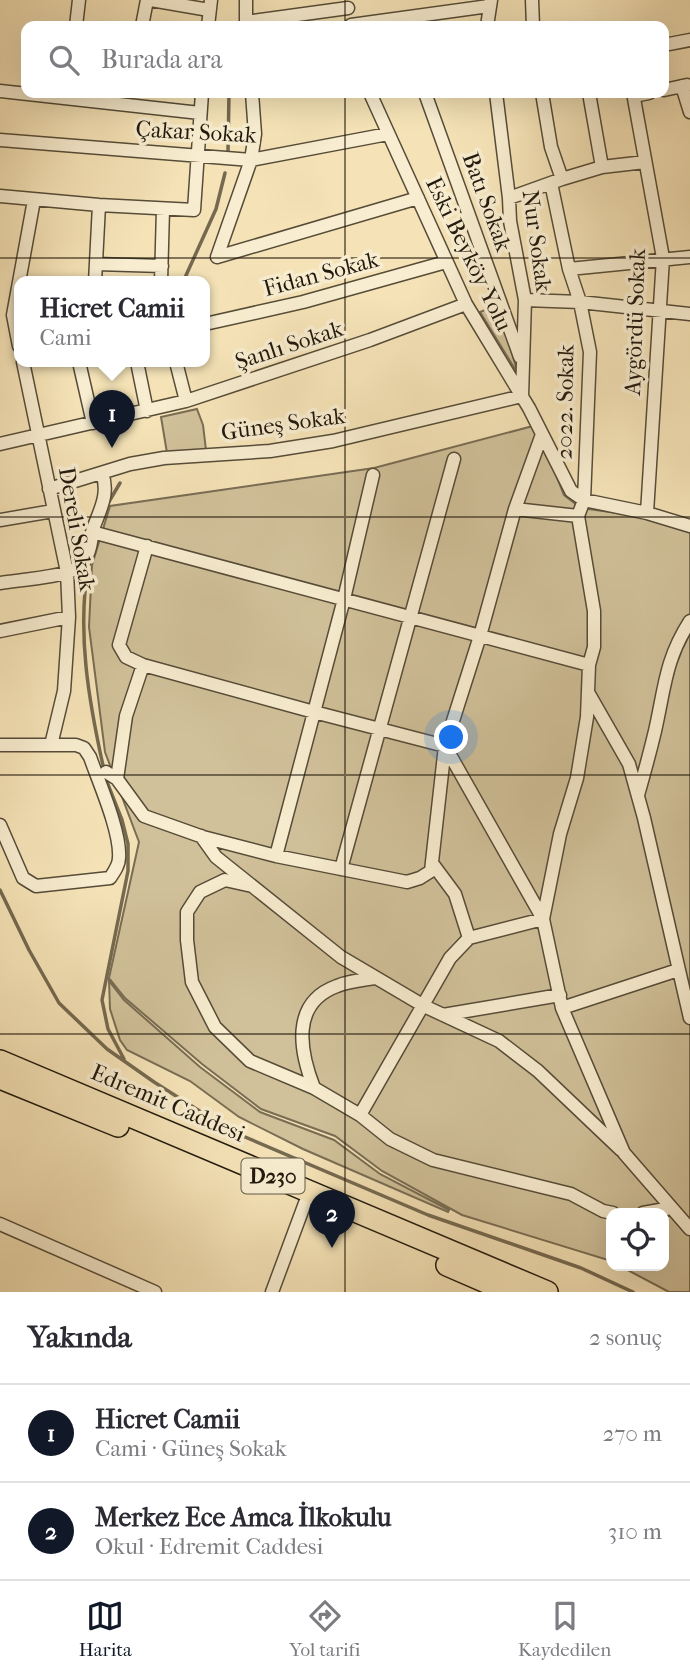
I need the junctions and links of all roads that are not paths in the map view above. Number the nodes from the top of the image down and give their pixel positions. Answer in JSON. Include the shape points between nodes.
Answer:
{"nodes":[{"id":1,"x":79,"y":0,"type":"edge"},
{"id":2,"x":149,"y":0,"type":"edge"},
{"id":3,"x":246,"y":0,"type":"edge"},
{"id":4,"x":532,"y":0,"type":"edge"},
{"id":5,"x":490,"y":3,"type":"edge"},
{"id":6,"x":347,"y":4,"type":"edge"},
{"id":7,"x":210,"y":5,"type":"edge"},
{"id":8,"x":77,"y":21,"type":"edge"},
{"id":9,"x":143,"y":21,"type":"edge"},
{"id":10,"x":246,"y":21,"type":"edge"},
{"id":11,"x":261,"y":21,"type":"edge"},
{"id":12,"x":411,"y":21,"type":"edge"},
{"id":13,"x":488,"y":21,"type":"edge"},
{"id":14,"x":533,"y":21,"type":"edge"},
{"id":15,"x":690,"y":40,"type":"edge"},
{"id":16,"x":669,"y":44,"type":"edge"},
{"id":17,"x":686,"y":85,"type":"edge"},
{"id":18,"x":0,"y":91,"type":"edge"},
{"id":19,"x":21,"y":92,"type":"edge"},
{"id":20,"x":202,"y":98,"type":"edge"},
{"id":21,"x":252,"y":98,"type":"edge"},
{"id":22,"x":372,"y":98,"type":"edge"},
{"id":23,"x":427,"y":98,"type":"edge"},
{"id":24,"x":497,"y":98,"type":"edge"},
{"id":25,"x":543,"y":98,"type":"edge"},
{"id":26,"x":590,"y":98,"type":"edge"},
{"id":27,"x":634,"y":98,"type":"edge"},
{"id":28,"x":130,"y":99,"type":"edge"},
{"id":29,"x":690,"y":112,"type":"edge"},
{"id":30,"x":201,"y":113,"type":"junction"},
{"id":31,"x":388,"y":134,"type":"junction"},
{"id":32,"x":0,"y":140,"type":"edge"},
{"id":33,"x":198,"y":157,"type":"junction"},
{"id":34,"x":251,"y":160,"type":"junction"},
{"id":35,"x":645,"y":162,"type":"junction"},
{"id":36,"x":602,"y":167,"type":"junction"},
{"id":37,"x":556,"y":181,"type":"junction"},
{"id":38,"x":0,"y":196,"type":"edge"},
{"id":39,"x":418,"y":198,"type":"junction"},
{"id":40,"x":509,"y":198,"type":"junction"},
{"id":41,"x":34,"y":200,"type":"junction"},
{"id":42,"x":99,"y":205,"type":"junction"},
{"id":43,"x":163,"y":209,"type":"junction"},
{"id":44,"x":690,"y":257,"type":"edge"},
{"id":45,"x":663,"y":258,"type":"junction"},
{"id":46,"x":446,"y":262,"type":"junction"},
{"id":47,"x":96,"y":264,"type":"junction"},
{"id":48,"x":162,"y":266,"type":"junction"},
{"id":49,"x":569,"y":269,"type":"junction"},
{"id":50,"x":19,"y":276,"type":"edge"},
{"id":51,"x":95,"y":276,"type":"edge"},
{"id":52,"x":161,"y":276,"type":"edge"},
{"id":53,"x":525,"y":300,"type":"junction"},
{"id":54,"x":580,"y":302,"type":"junction"},
{"id":55,"x":466,"y":304,"type":"junction"},
{"id":56,"x":659,"y":310,"type":"junction"},
{"id":57,"x":690,"y":314,"type":"edge"},
{"id":58,"x":210,"y":323,"type":"edge"},
{"id":59,"x":523,"y":364,"type":"junction"},
{"id":60,"x":24,"y":367,"type":"edge"},
{"id":61,"x":80,"y":367,"type":"edge"},
{"id":62,"x":138,"y":367,"type":"edge"},
{"id":63,"x":177,"y":367,"type":"edge"},
{"id":64,"x":522,"y":396,"type":"junction"},
{"id":65,"x":186,"y":401,"type":"junction"},
{"id":66,"x":147,"y":411,"type":"junction"},
{"id":67,"x":93,"y":424,"type":"junction"},
{"id":68,"x":39,"y":436,"type":"junction"},
{"id":69,"x":541,"y":437,"type":"dead end"},
{"id":70,"x":0,"y":444,"type":"edge"},
{"id":71,"x":454,"y":459,"type":"dead end"},
{"id":72,"x":102,"y":473,"type":"junction"},
{"id":73,"x":373,"y":475,"type":"dead end"},
{"id":74,"x":49,"y":489,"type":"junction"},
{"id":75,"x":583,"y":500,"type":"junction"},
{"id":76,"x":516,"y":509,"type":"junction"},
{"id":77,"x":53,"y":511,"type":"junction"},
{"id":78,"x":647,"y":513,"type":"junction"},
{"id":79,"x":578,"y":516,"type":"junction"},
{"id":80,"x":0,"y":520,"type":"edge"},
{"id":81,"x":690,"y":526,"type":"edge"},
{"id":82,"x":96,"y":533,"type":"junction"},
{"id":83,"x":148,"y":546,"type":"junction"},
{"id":84,"x":67,"y":572,"type":"junction"},
{"id":85,"x":0,"y":583,"type":"edge"},
{"id":86,"x":344,"y":599,"type":"junction"},
{"id":87,"x":69,"y":617,"type":"junction"},
{"id":88,"x":411,"y":617,"type":"junction"},
{"id":89,"x":690,"y":621,"type":"edge"},
{"id":90,"x":0,"y":631,"type":"edge"},
{"id":91,"x":480,"y":635,"type":"junction"},
{"id":92,"x":143,"y":664,"type":"junction"},
{"id":93,"x":589,"y":664,"type":"junction"},
{"id":94,"x":588,"y":691,"type":"junction"},
{"id":95,"x":314,"y":712,"type":"junction"},
{"id":96,"x":381,"y":730,"type":"junction"},
{"id":97,"x":0,"y":745,"type":"edge"},
{"id":98,"x":51,"y":745,"type":"junction"},
{"id":99,"x":445,"y":746,"type":"junction"},
{"id":100,"x":638,"y":795,"type":"junction"},
{"id":101,"x":0,"y":825,"type":"edge"},
{"id":102,"x":201,"y":836,"type":"junction"},
{"id":103,"x":276,"y":856,"type":"junction"},
{"id":104,"x":432,"y":863,"type":"junction"},
{"id":105,"x":341,"y":869,"type":"junction"},
{"id":106,"x":252,"y":886,"type":"junction"},
{"id":107,"x":543,"y":919,"type":"junction"},
{"id":108,"x":469,"y":938,"type":"junction"},
{"id":109,"x":678,"y":970,"type":"junction"},
{"id":110,"x":375,"y":978,"type":"junction"},
{"id":111,"x":561,"y":1002,"type":"junction"},
{"id":112,"x":424,"y":1006,"type":"junction"},
{"id":113,"x":442,"y":1015,"type":"junction"},
{"id":114,"x":690,"y":1018,"type":"edge"},
{"id":115,"x":0,"y":1061,"type":"edge"},
{"id":116,"x":0,"y":1078,"type":"edge"},
{"id":117,"x":314,"y":1088,"type":"junction"},
{"id":118,"x":360,"y":1115,"type":"junction"},
{"id":119,"x":625,"y":1153,"type":"junction"},
{"id":120,"x":305,"y":1203,"type":"junction"},
{"id":121,"x":671,"y":1208,"type":"joint"},
{"id":122,"x":606,"y":1212,"type":"edge"},
{"id":123,"x":0,"y":1224,"type":"edge"},
{"id":124,"x":690,"y":1229,"type":"edge"},
{"id":125,"x":155,"y":1292,"type":"edge"},
{"id":126,"x":272,"y":1292,"type":"edge"},
{"id":127,"x":508,"y":1292,"type":"edge"},
{"id":128,"x":547,"y":1292,"type":"edge"}],
"edges":[{"from":1,"to":8,"type":"street"},
{"from":2,"to":7,"type":"street"},
{"from":2,"to":9,"type":"street"},
{"from":3,"to":10,"type":"street"},
{"from":4,"to":14,"type":"street"},
{"from":5,"to":12,"type":"street"},
{"from":5,"to":13,"type":"street"},
{"from":6,"to":11,"type":"street"},
{"from":15,"to":16,"type":"street"},
{"from":17,"to":29,"type":"street"},
{"from":18,"to":19,"type":"street"},
{"from":20,"to":30,"type":"street"},
{"from":21,"to":34,"type":"street"},
{"from":22,"to":31,"type":"street","name":"Eski Beyköy Yolu"},
{"from":23,"to":59,"type":"street","name":"Batı Sokak"},
{"from":24,"to":40,"type":"street","name":"Nur Sokak"},
{"from":25,"to":37,"type":"street","name":"2022. Sokak"},
{"from":26,"to":36,"type":"street"},
{"from":27,"to":35,"type":"street","name":"Aygördü Sokak"},
{"from":28,"to":30,"type":"street"},
{"from":30,"to":33,"type":"street"},
{"from":31,"to":34,"type":"street","name":"Çakar Sokak"},
{"from":31,"to":39,"type":"street","name":"Eski Beyköy Yolu"},
{"from":32,"to":33,"type":"street","name":"Çakar Sokak"},
{"from":33,"to":34,"type":"street","name":"Çakar Sokak"},
{"from":33,"to":43,"type":"street","via":[[194,210]]},
{"from":34,"to":39,"type":"street","via":[[217,257]]},
{"from":35,"to":36,"type":"street"},
{"from":35,"to":45,"type":"street","name":"Aygördü Sokak"},
{"from":36,"to":37,"type":"street"},
{"from":37,"to":40,"type":"street"},
{"from":37,"to":49,"type":"street","name":"2022. Sokak"},
{"from":38,"to":41,"type":"street"},
{"from":39,"to":46,"type":"street","name":"Eski Beyköy Yolu"},
{"from":40,"to":53,"type":"street","name":"Nur Sokak"},
{"from":41,"to":42,"type":"street"},
{"from":41,"to":50,"type":"street"},
{"from":42,"to":43,"type":"street"},
{"from":42,"to":47,"type":"street"},
{"from":43,"to":48,"type":"street"},
{"from":44,"to":45,"type":"street"},
{"from":45,"to":49,"type":"street"},
{"from":45,"to":56,"type":"street","name":"Aygördü Sokak"},
{"from":46,"to":55,"type":"street","name":"Eski Beyköy Yolu"},
{"from":46,"to":58,"type":"street","name":"Fidan Sokak"},
{"from":47,"to":48,"type":"street"},
{"from":47,"to":51,"type":"street"},
{"from":48,"to":52,"type":"street"},
{"from":49,"to":54,"type":"street","name":"2022. Sokak"},
{"from":53,"to":54,"type":"street"},
{"from":53,"to":59,"type":"street","name":"Nur Sokak"},
{"from":54,"to":56,"type":"street"},
{"from":54,"to":75,"type":"street","name":"2022. Sokak","via":[[590,352]]},
{"from":55,"to":64,"type":"street","name":"Eski Beyköy Yolu"},
{"from":55,"to":65,"type":"street","name":"Şanlı Sokak"},
{"from":56,"to":57,"type":"street"},
{"from":56,"to":78,"type":"street","name":"Aygördü Sokak"},
{"from":59,"to":64,"type":"street","name":"Nur Sokak"},
{"from":60,"to":68,"type":"street","name":"Dereli Sokak"},
{"from":61,"to":67,"type":"street"},
{"from":62,"to":66,"type":"street"},
{"from":63,"to":65,"type":"street"},
{"from":64,"to":72,"type":"street","name":"Güneş Sokak","via":[[333,441],[270,451],[164,458]]},
{"from":64,"to":75,"type":"street","name":"Eski Beyköy Yolu","via":[[571,491]]},
{"from":65,"to":66,"type":"street","name":"Şanlı Sokak"},
{"from":66,"to":67,"type":"street","name":"Şanlı Sokak"},
{"from":67,"to":68,"type":"street","name":"Şanlı Sokak"},
{"from":68,"to":70,"type":"street","name":"Şanlı Sokak"},
{"from":68,"to":74,"type":"street","name":"Dereli Sokak"},
{"from":69,"to":76,"type":"street"},
{"from":71,"to":88,"type":"street"},
{"from":72,"to":74,"type":"street","name":"Güneş Sokak"},
{"from":72,"to":82,"type":"street","via":[[107,485]]},
{"from":73,"to":86,"type":"street"},
{"from":74,"to":77,"type":"street","name":"Dereli Sokak"},
{"from":75,"to":78,"type":"street"},
{"from":75,"to":79,"type":"street","name":"2022. Sokak"},
{"from":76,"to":79,"type":"street"},
{"from":76,"to":91,"type":"street"},
{"from":77,"to":80,"type":"street"},
{"from":77,"to":84,"type":"street","name":"Dereli Sokak"},
{"from":78,"to":81,"type":"street"},
{"from":79,"to":93,"type":"street","via":[[594,611]]},
{"from":82,"to":83,"type":"street"},
{"from":82,"to":84,"type":"street","via":[[85,561]]},
{"from":83,"to":86,"type":"street"},
{"from":83,"to":92,"type":"street","via":[[119,645],[126,657]]},
{"from":84,"to":85,"type":"street"},
{"from":84,"to":87,"type":"street","name":"Dereli Sokak"},
{"from":86,"to":88,"type":"street"},
{"from":86,"to":95,"type":"street"},
{"from":87,"to":90,"type":"street"},
{"from":87,"to":98,"type":"street","name":"Dereli Sokak","via":[[64,691]]},
{"from":88,"to":91,"type":"street"},
{"from":88,"to":96,"type":"street"},
{"from":89,"to":100,"type":"street","via":[[665,674]]},
{"from":91,"to":93,"type":"street"},
{"from":91,"to":99,"type":"street"},
{"from":92,"to":95,"type":"street"},
{"from":92,"to":102,"type":"street","via":[[112,776],[144,816]]},
{"from":93,"to":94,"type":"street"},
{"from":94,"to":100,"type":"street","via":[[629,764]]},
{"from":94,"to":107,"type":"street","via":[[577,778]]},
{"from":95,"to":96,"type":"street"},
{"from":95,"to":103,"type":"street"},
{"from":96,"to":99,"type":"street"},
{"from":96,"to":105,"type":"street"},
{"from":97,"to":98,"type":"street"},
{"from":98,"to":101,"type":"street","via":[[80,746],[90,757],[116,834],[119,858],[110,878],[36,886],[23,878]]},
{"from":99,"to":104,"type":"street"},
{"from":99,"to":107,"type":"street"},
{"from":100,"to":109,"type":"street"},
{"from":102,"to":103,"type":"street"},
{"from":102,"to":106,"type":"street","via":[[216,857]]},
{"from":103,"to":105,"type":"street"},
{"from":104,"to":105,"type":"street","via":[[431,871],[407,882]]},
{"from":104,"to":108,"type":"street","via":[[455,894]]},
{"from":106,"to":110,"type":"street","via":[[341,957]]},
{"from":106,"to":117,"type":"street","via":[[225,880],[200,892],[187,912],[192,982],[215,1027],[250,1061]]},
{"from":107,"to":108,"type":"street"},
{"from":107,"to":111,"type":"street"},
{"from":108,"to":112,"type":"street","via":[[450,958]]},
{"from":109,"to":111,"type":"street"},
{"from":109,"to":114,"type":"street"},
{"from":110,"to":112,"type":"street"},
{"from":110,"to":117,"type":"street","via":[[337,986],[318,996],[305,1015],[303,1061]]},
{"from":111,"to":113,"type":"street"},
{"from":111,"to":119,"type":"street"},
{"from":112,"to":113,"type":"street"},
{"from":112,"to":118,"type":"street"},
{"from":113,"to":119,"type":"street","via":[[499,1041]]},
{"from":115,"to":128,"type":"highway","name":"Edremit Caddesi","number":"D230"},
{"from":116,"to":120,"type":"highway","name":"Edremit Caddesi","number":"D230"},
{"from":117,"to":118,"type":"street"},
{"from":118,"to":122,"type":"street","via":[[390,1139],[433,1160],[571,1194]]},
{"from":119,"to":121,"type":"street"},
{"from":120,"to":126,"type":"street"},
{"from":120,"to":127,"type":"highway","name":"Edremit Caddesi","number":"D230"},
{"from":121,"to":124,"type":"street"},
{"from":123,"to":125,"type":"street"}]}
